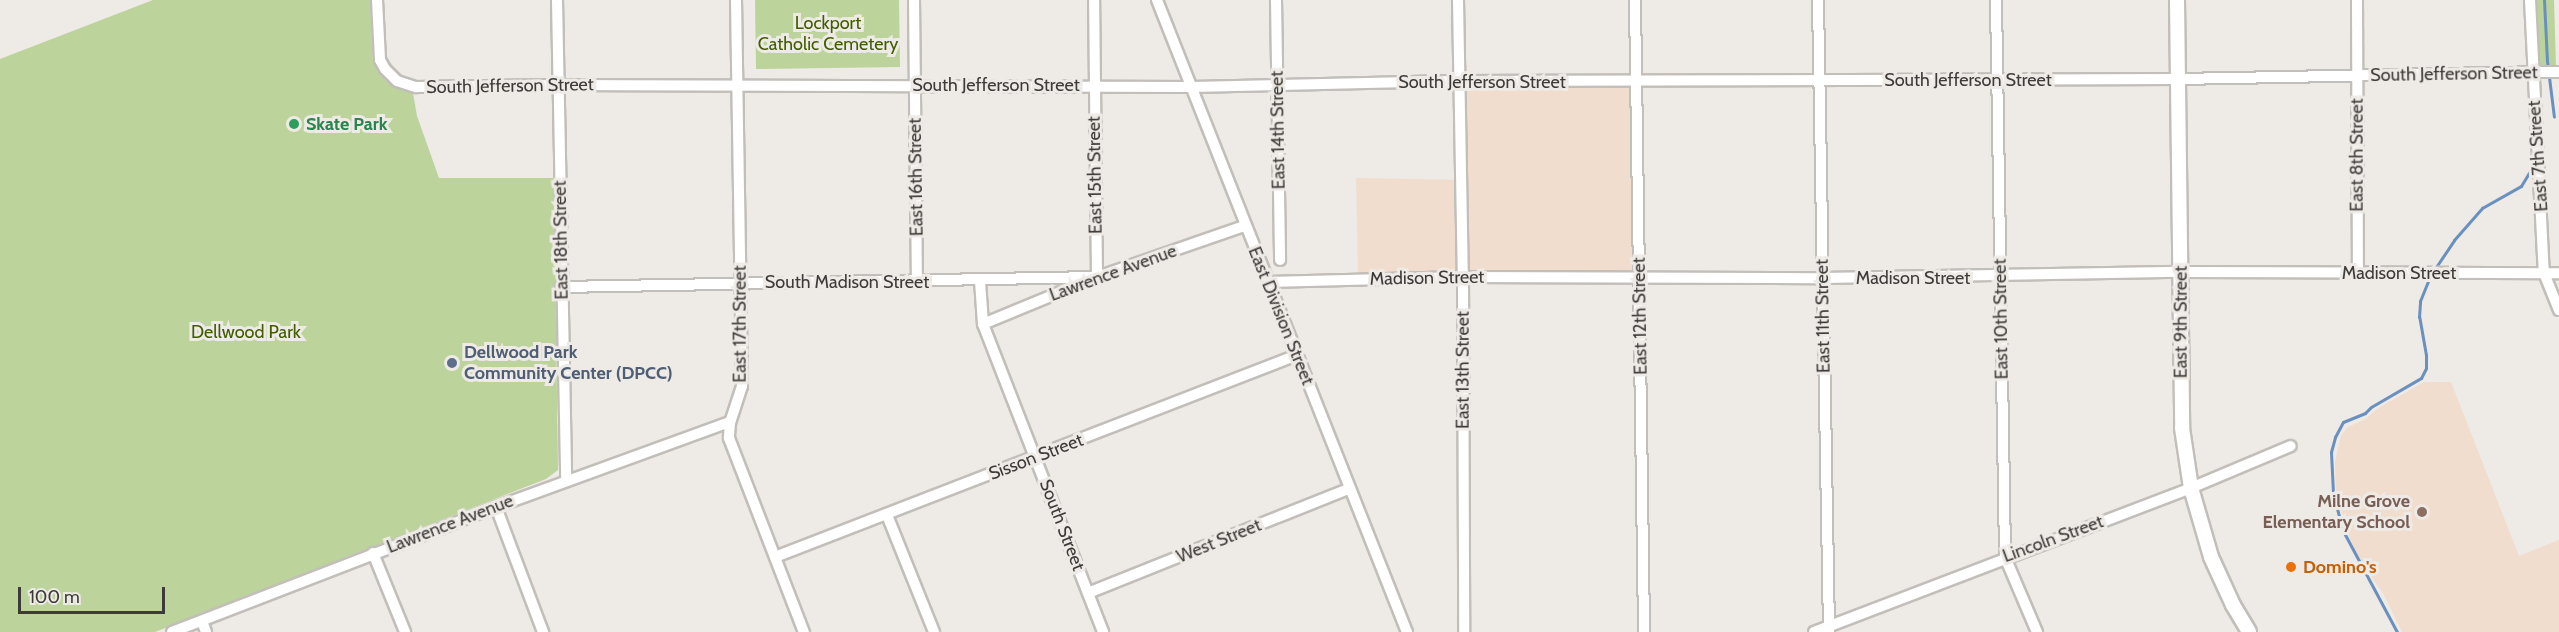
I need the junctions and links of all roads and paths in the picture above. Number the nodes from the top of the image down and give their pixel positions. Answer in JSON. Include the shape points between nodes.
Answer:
{"nodes":[{"id":1,"x":377,"y":0,"type":"edge"},
{"id":2,"x":557,"y":0,"type":"edge"},
{"id":3,"x":736,"y":0,"type":"edge"},
{"id":4,"x":914,"y":0,"type":"edge"},
{"id":5,"x":1094,"y":0,"type":"edge"},
{"id":6,"x":1157,"y":0,"type":"edge"},
{"id":7,"x":1276,"y":0,"type":"edge"},
{"id":8,"x":1458,"y":0,"type":"edge"},
{"id":9,"x":1635,"y":0,"type":"edge"},
{"id":10,"x":1818,"y":0,"type":"edge"},
{"id":11,"x":1996,"y":0,"type":"edge"},
{"id":12,"x":2177,"y":0,"type":"edge"},
{"id":13,"x":2357,"y":0,"type":"edge"},
{"id":14,"x":2530,"y":0,"type":"edge"},
{"id":15,"x":2532,"y":72,"type":"junction"},
{"id":16,"x":2559,"y":72,"type":"edge"},
{"id":17,"x":2357,"y":76,"type":"junction"},
{"id":18,"x":2178,"y":79,"type":"junction"},
{"id":19,"x":1819,"y":80,"type":"junction"},
{"id":20,"x":1996,"y":80,"type":"junction"},
{"id":21,"x":1460,"y":81,"type":"junction"},
{"id":22,"x":1635,"y":81,"type":"junction"},
{"id":23,"x":558,"y":85,"type":"junction"},
{"id":24,"x":914,"y":85,"type":"junction"},
{"id":25,"x":1094,"y":85,"type":"junction"},
{"id":26,"x":1277,"y":85,"type":"junction"},
{"id":27,"x":737,"y":86,"type":"junction"},
{"id":28,"x":1192,"y":87,"type":"junction"},
{"id":29,"x":1244,"y":226,"type":"junction"},
{"id":30,"x":1280,"y":260,"type":"dead end"},
{"id":31,"x":2181,"y":272,"type":"junction"},
{"id":32,"x":2544,"y":273,"type":"junction"},
{"id":33,"x":2559,"y":273,"type":"edge"},
{"id":34,"x":2358,"y":274,"type":"junction"},
{"id":35,"x":1640,"y":276,"type":"junction"},
{"id":36,"x":1097,"y":277,"type":"junction"},
{"id":37,"x":1463,"y":277,"type":"junction"},
{"id":38,"x":2000,"y":277,"type":"junction"},
{"id":39,"x":1822,"y":278,"type":"junction"},
{"id":40,"x":980,"y":281,"type":"junction"},
{"id":41,"x":741,"y":282,"type":"junction"},
{"id":42,"x":917,"y":282,"type":"junction"},
{"id":43,"x":1268,"y":282,"type":"junction"},
{"id":44,"x":561,"y":287,"type":"junction"},
{"id":45,"x":2559,"y":310,"type":"edge"},
{"id":46,"x":983,"y":324,"type":"junction"},
{"id":47,"x":1297,"y":355,"type":"junction"},
{"id":48,"x":730,"y":422,"type":"junction"},
{"id":49,"x":2291,"y":446,"type":"dead end"},
{"id":50,"x":1036,"y":457,"type":"junction"},
{"id":51,"x":566,"y":480,"type":"junction"},
{"id":52,"x":1350,"y":488,"type":"junction"},
{"id":53,"x":2191,"y":488,"type":"junction"},
{"id":54,"x":496,"y":507,"type":"junction"},
{"id":55,"x":887,"y":515,"type":"junction"},
{"id":56,"x":374,"y":553,"type":"junction"},
{"id":57,"x":775,"y":557,"type":"junction"},
{"id":58,"x":2005,"y":557,"type":"junction"},
{"id":59,"x":1088,"y":593,"type":"junction"},
{"id":60,"x":202,"y":621,"type":"junction"},
{"id":61,"x":1828,"y":630,"type":"edge"},
{"id":62,"x":1405,"y":631,"type":"edge"},
{"id":63,"x":172,"y":632,"type":"edge"},
{"id":64,"x":206,"y":632,"type":"edge"},
{"id":65,"x":405,"y":632,"type":"edge"},
{"id":66,"x":543,"y":632,"type":"edge"},
{"id":67,"x":804,"y":632,"type":"edge"},
{"id":68,"x":933,"y":632,"type":"edge"},
{"id":69,"x":1103,"y":632,"type":"edge"},
{"id":70,"x":1464,"y":632,"type":"edge"},
{"id":71,"x":1644,"y":632,"type":"edge"},
{"id":72,"x":1814,"y":632,"type":"edge"},
{"id":73,"x":2037,"y":632,"type":"edge"},
{"id":74,"x":2249,"y":632,"type":"edge"}],
"edges":[{"from":1,"to":23,"type":"street","name":"South Jefferson Street","via":[[380,60],[391,76],[405,86]]},
{"from":2,"to":23,"type":"street","name":"East 18th Street"},
{"from":3,"to":27,"type":"street","name":"East 17th Street"},
{"from":4,"to":24,"type":"street","name":"East 16th Street"},
{"from":5,"to":25,"type":"street","name":"East 15th Street"},
{"from":6,"to":28,"type":"street","name":"East Division Street"},
{"from":7,"to":26,"type":"street","name":"East 14th Street"},
{"from":8,"to":21,"type":"street","name":"East 13th Street"},
{"from":9,"to":22,"type":"street","name":"East 12th Street"},
{"from":10,"to":19,"type":"street","name":"East 11th Street"},
{"from":11,"to":20,"type":"street","name":"East 10th Street"},
{"from":12,"to":18,"type":"main road","name":"East 9th Street"},
{"from":13,"to":17,"type":"street","name":"East 8th Street"},
{"from":14,"to":15,"type":"street","name":"East 7th Street"},
{"from":15,"to":16,"type":"street","name":"South Jefferson Street"},
{"from":15,"to":17,"type":"street","name":"South Jefferson Street"},
{"from":15,"to":32,"type":"street","name":"East 7th Street","via":[[2541,171]]},
{"from":17,"to":18,"type":"street","name":"South Jefferson Street"},
{"from":17,"to":34,"type":"street","name":"East 8th Street"},
{"from":18,"to":20,"type":"street","name":"South Jefferson Street"},
{"from":18,"to":31,"type":"main road","name":"East 9th Street"},
{"from":19,"to":20,"type":"street","name":"South Jefferson Street"},
{"from":19,"to":22,"type":"street","name":"South Jefferson Street"},
{"from":19,"to":39,"type":"street","name":"East 11th Street"},
{"from":20,"to":38,"type":"street","name":"East 10th Street"},
{"from":21,"to":22,"type":"street","name":"South Jefferson Street"},
{"from":21,"to":26,"type":"street","name":"South Jefferson Street"},
{"from":21,"to":37,"type":"street","name":"East 13th Street"},
{"from":22,"to":35,"type":"street","name":"East 12th Street"},
{"from":23,"to":27,"type":"street","name":"South Jefferson Street"},
{"from":23,"to":44,"type":"street","name":"East 18th Street"},
{"from":24,"to":25,"type":"street","name":"South Jefferson Street"},
{"from":24,"to":27,"type":"street","name":"South Jefferson Street"},
{"from":24,"to":42,"type":"street","name":"East 16th Street"},
{"from":25,"to":28,"type":"street","name":"South Jefferson Street"},
{"from":25,"to":36,"type":"street","name":"East 15th Street"},
{"from":26,"to":28,"type":"street","name":"South Jefferson Street"},
{"from":26,"to":30,"type":"street","name":"East 14th Street"},
{"from":27,"to":41,"type":"street","name":"East 17th Street"},
{"from":28,"to":29,"type":"street","name":"East Division Street"},
{"from":29,"to":36,"type":"street","name":"Lawrence Avenue"},
{"from":29,"to":43,"type":"street","name":"East Division Street"},
{"from":31,"to":34,"type":"street","name":"Madison Street"},
{"from":31,"to":38,"type":"street","name":"Madison Street"},
{"from":31,"to":53,"type":"main road","name":"East 9th Street","via":[[2182,417]]},
{"from":32,"to":33,"type":"street","name":"Madison Street"},
{"from":32,"to":34,"type":"street","name":"Madison Street"},
{"from":32,"to":45,"type":"street","name":"East 7th Street"},
{"from":35,"to":37,"type":"street","name":"Madison Street"},
{"from":35,"to":39,"type":"street","name":"Madison Street"},
{"from":35,"to":71,"type":"street","name":"East 12th Street"},
{"from":36,"to":40,"type":"street","name":"South Madison Street"},
{"from":36,"to":46,"type":"street","name":"Lawrence Avenue"},
{"from":37,"to":43,"type":"street","name":"Madison Street"},
{"from":37,"to":70,"type":"street","name":"East 13th Street"},
{"from":38,"to":39,"type":"street","name":"Madison Street"},
{"from":38,"to":58,"type":"street","name":"East 10th Street"},
{"from":39,"to":61,"type":"street","name":"East 11th Street"},
{"from":40,"to":42,"type":"street","name":"South Madison Street"},
{"from":40,"to":46,"type":"street","name":"South Street"},
{"from":41,"to":42,"type":"street","name":"South Madison Street"},
{"from":41,"to":44,"type":"street","name":"South Madison Street"},
{"from":41,"to":48,"type":"street","name":"East 17th Street","via":[[742,386]]},
{"from":43,"to":47,"type":"street","name":"East Division Street"},
{"from":44,"to":51,"type":"street","name":"East 18th Street"},
{"from":46,"to":50,"type":"street","name":"South Street"},
{"from":47,"to":50,"type":"street","name":"Sisson Street"},
{"from":47,"to":52,"type":"street","name":"East Division Street"},
{"from":48,"to":51,"type":"street","name":"Lawrence Avenue"},
{"from":48,"to":57,"type":"street","name":"East 17th Street","via":[[729,438]]},
{"from":49,"to":53,"type":"street","name":"Lincoln Street"},
{"from":50,"to":55,"type":"street","name":"Sisson Street"},
{"from":50,"to":59,"type":"street","name":"South Street"},
{"from":51,"to":54,"type":"street","name":"Lawrence Avenue"},
{"from":52,"to":59,"type":"street","name":"West Street"},
{"from":52,"to":62,"type":"street","name":"East Division Street"},
{"from":53,"to":58,"type":"street","name":"Lincoln Street"},
{"from":53,"to":74,"type":"main road","name":"East 9th Street","via":[[2211,557]]},
{"from":54,"to":56,"type":"street","name":"Lawrence Avenue"},
{"from":54,"to":66,"type":"street"},
{"from":55,"to":57,"type":"street","name":"Sisson Street"},
{"from":55,"to":68,"type":"street"},
{"from":56,"to":60,"type":"street","name":"Lawrence Avenue"},
{"from":56,"to":65,"type":"street"},
{"from":57,"to":67,"type":"street","name":"East 17th Street"},
{"from":58,"to":61,"type":"street","name":"Lincoln Street"},
{"from":58,"to":73,"type":"street","name":"East 10th Street"},
{"from":59,"to":69,"type":"street","name":"South Street"},
{"from":60,"to":63,"type":"street","name":"Lawrence Avenue"},
{"from":60,"to":64,"type":"street"},
{"from":61,"to":72,"type":"street","name":"Lincoln Street"}]}
